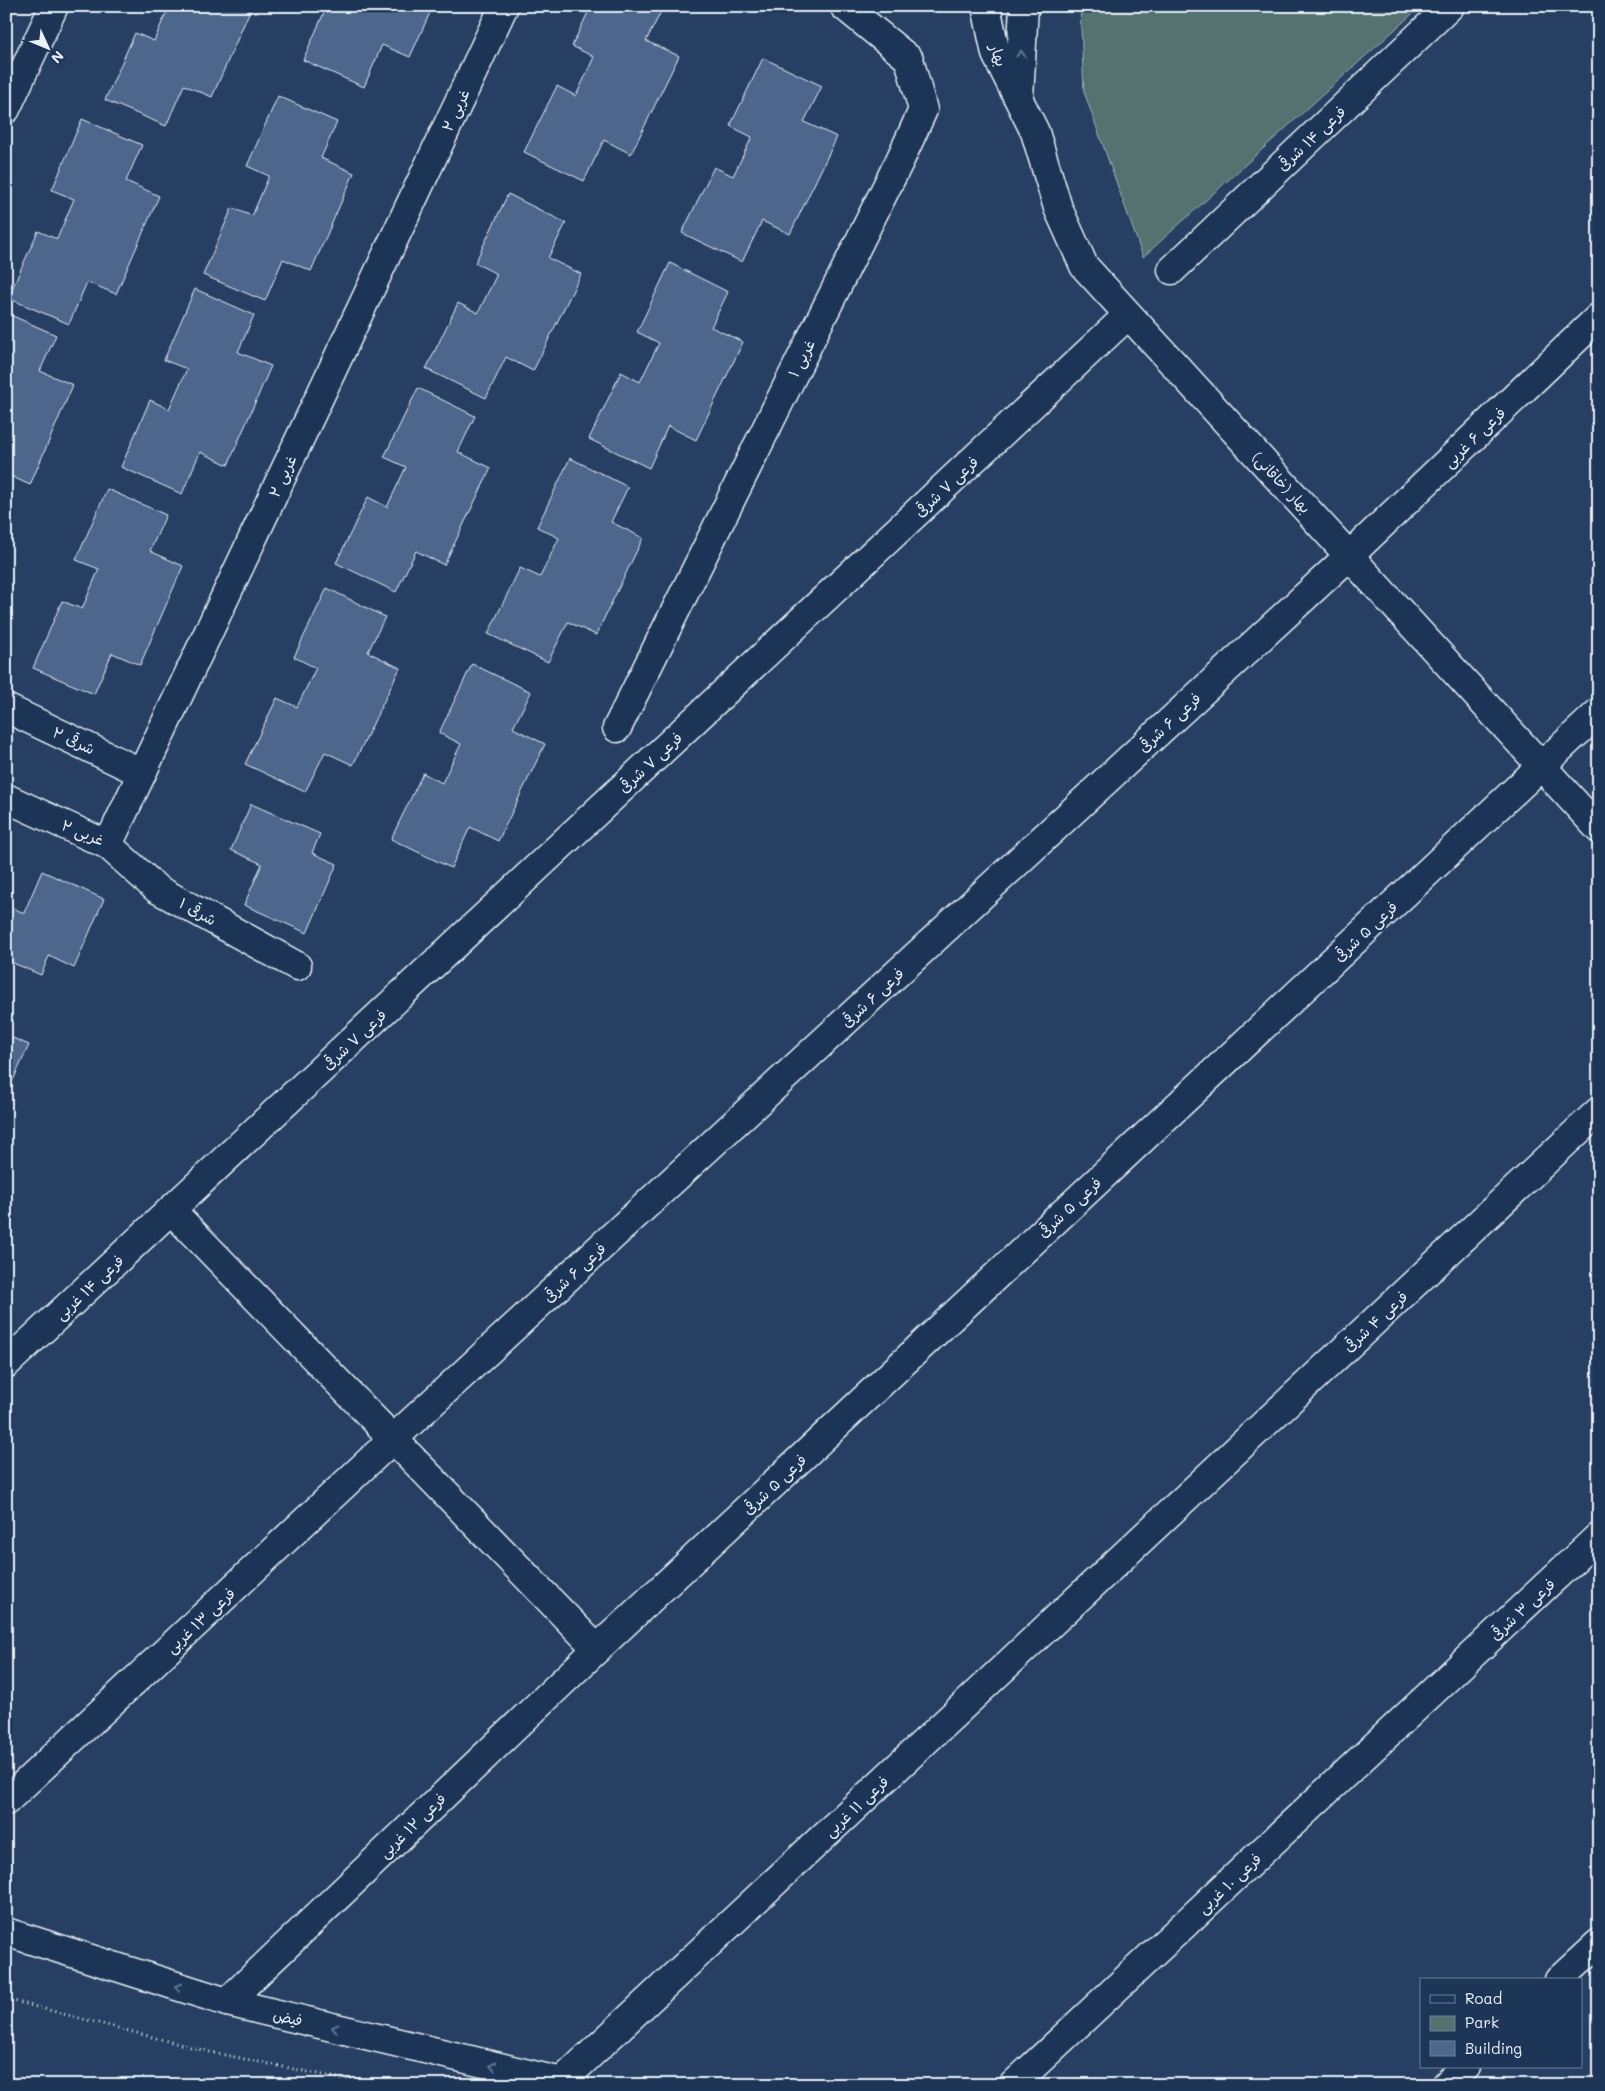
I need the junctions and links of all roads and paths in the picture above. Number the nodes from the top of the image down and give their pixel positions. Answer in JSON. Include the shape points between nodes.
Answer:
{"nodes":[{"id":1,"x":54,"y":6,"type":"edge"},
{"id":2,"x":504,"y":6,"type":"edge"},
{"id":3,"x":844,"y":6,"type":"edge"},
{"id":4,"x":986,"y":6,"type":"edge"},
{"id":5,"x":1024,"y":6,"type":"edge"},
{"id":6,"x":1450,"y":6,"type":"edge"},
{"id":7,"x":1019,"y":102,"type":"junction"},
{"id":8,"x":6,"y":109,"type":"edge"},
{"id":9,"x":1172,"y":270,"type":"dead end"},
{"id":10,"x":1128,"y":315,"type":"junction"},
{"id":11,"x":1599,"y":317,"type":"edge"},
{"id":12,"x":1349,"y":556,"type":"junction"},
{"id":13,"x":6,"y":708,"type":"edge"},
{"id":14,"x":1599,"y":712,"type":"edge"},
{"id":15,"x":617,"y":728,"type":"dead end"},
{"id":16,"x":1541,"y":766,"type":"junction"},
{"id":17,"x":142,"y":773,"type":"junction"},
{"id":18,"x":6,"y":798,"type":"edge"},
{"id":19,"x":1599,"y":829,"type":"edge"},
{"id":20,"x":108,"y":845,"type":"junction"},
{"id":21,"x":297,"y":966,"type":"dead end"},
{"id":22,"x":1599,"y":1111,"type":"edge"},
{"id":23,"x":171,"y":1210,"type":"junction"},
{"id":24,"x":6,"y":1364,"type":"edge"},
{"id":25,"x":394,"y":1438,"type":"junction"},
{"id":26,"x":1152,"y":1530,"type":"joint"},
{"id":27,"x":1599,"y":1536,"type":"edge"},
{"id":28,"x":597,"y":1649,"type":"junction"},
{"id":29,"x":1444,"y":1681,"type":"joint"},
{"id":30,"x":6,"y":1801,"type":"edge"},
{"id":31,"x":6,"y":1932,"type":"edge"},
{"id":32,"x":1599,"y":1943,"type":"edge"},
{"id":33,"x":1561,"y":1978,"type":"edge"},
{"id":34,"x":6,"y":1999,"type":"edge"},
{"id":35,"x":227,"y":2002,"type":"junction"},
{"id":36,"x":1464,"y":2068,"type":"edge"},
{"id":37,"x":568,"y":2083,"type":"edge"},
{"id":38,"x":372,"y":2085,"type":"edge"},
{"id":39,"x":1013,"y":2085,"type":"edge"},
{"id":40,"x":1446,"y":2085,"type":"edge"}],
"edges":[{"from":1,"to":8,"type":"street"},
{"from":2,"to":17,"type":"street","name":"۲ غربی"},
{"from":3,"to":15,"type":"street","name":"۱ غربی","via":[[909,59],[923,110]]},
{"from":4,"to":7,"type":"street","name":"بهار","via":[[996,54]]},
{"from":7,"to":5,"type":"street","one_way":true},
{"from":6,"to":9,"type":"street","name":"فرعی ۱۴ شرقی"},
{"from":7,"to":10,"type":"street","name":"بهار (خاقانی)","via":[[1035,132],[1058,208],[1084,266]]},
{"from":10,"to":12,"type":"street","name":"بهار (خاقانی)"},
{"from":10,"to":23,"type":"street","name":"فرعی ۷ شرقی"},
{"from":11,"to":12,"type":"street","name":"فرعی ۶ غربی"},
{"from":12,"to":16,"type":"street","name":"بهار (خاقانی)"},
{"from":12,"to":25,"type":"street","name":"فرعی ۶ شرقی"},
{"from":13,"to":17,"type":"street","name":"۲ شرقی"},
{"from":14,"to":16,"type":"street","name":"فرعی ۵ شرقی"},
{"from":16,"to":19,"type":"street","name":"بهار (خاقانی)"},
{"from":16,"to":28,"type":"street","name":"فرعی ۵ شرقی"},
{"from":17,"to":20,"type":"street","name":"۲ غربی"},
{"from":18,"to":20,"type":"street","name":"۲ غربی"},
{"from":20,"to":21,"type":"street","name":"۱ شرقی","via":[[157,889]]},
{"from":22,"to":26,"type":"street","name":"فرعی ۴ شرقی"},
{"from":23,"to":24,"type":"street","name":"فرعی ۱۴ غربی"},
{"from":23,"to":25,"type":"street"},
{"from":25,"to":28,"type":"street"},
{"from":25,"to":30,"type":"street","name":"فرعی ۱۳ غربی"},
{"from":26,"to":37,"type":"street","name":"فرعی ۱۱ غربی"},
{"from":27,"to":29,"type":"street","name":"فرعی ۳ شرقی"},
{"from":28,"to":35,"type":"street","name":"فرعی ۱۲ غربی"},
{"from":29,"to":39,"type":"street","name":"فرعی ۱۰ غربی"},
{"from":35,"to":31,"type":"street","name":"فیض","one_way":true},
{"from":32,"to":33,"type":"street"},
{"from":34,"to":38,"type":"path","via":[[210,2052]]},
{"from":37,"to":35,"type":"street","name":"فیض","one_way":true},
{"from":36,"to":40,"type":"street"}]}
